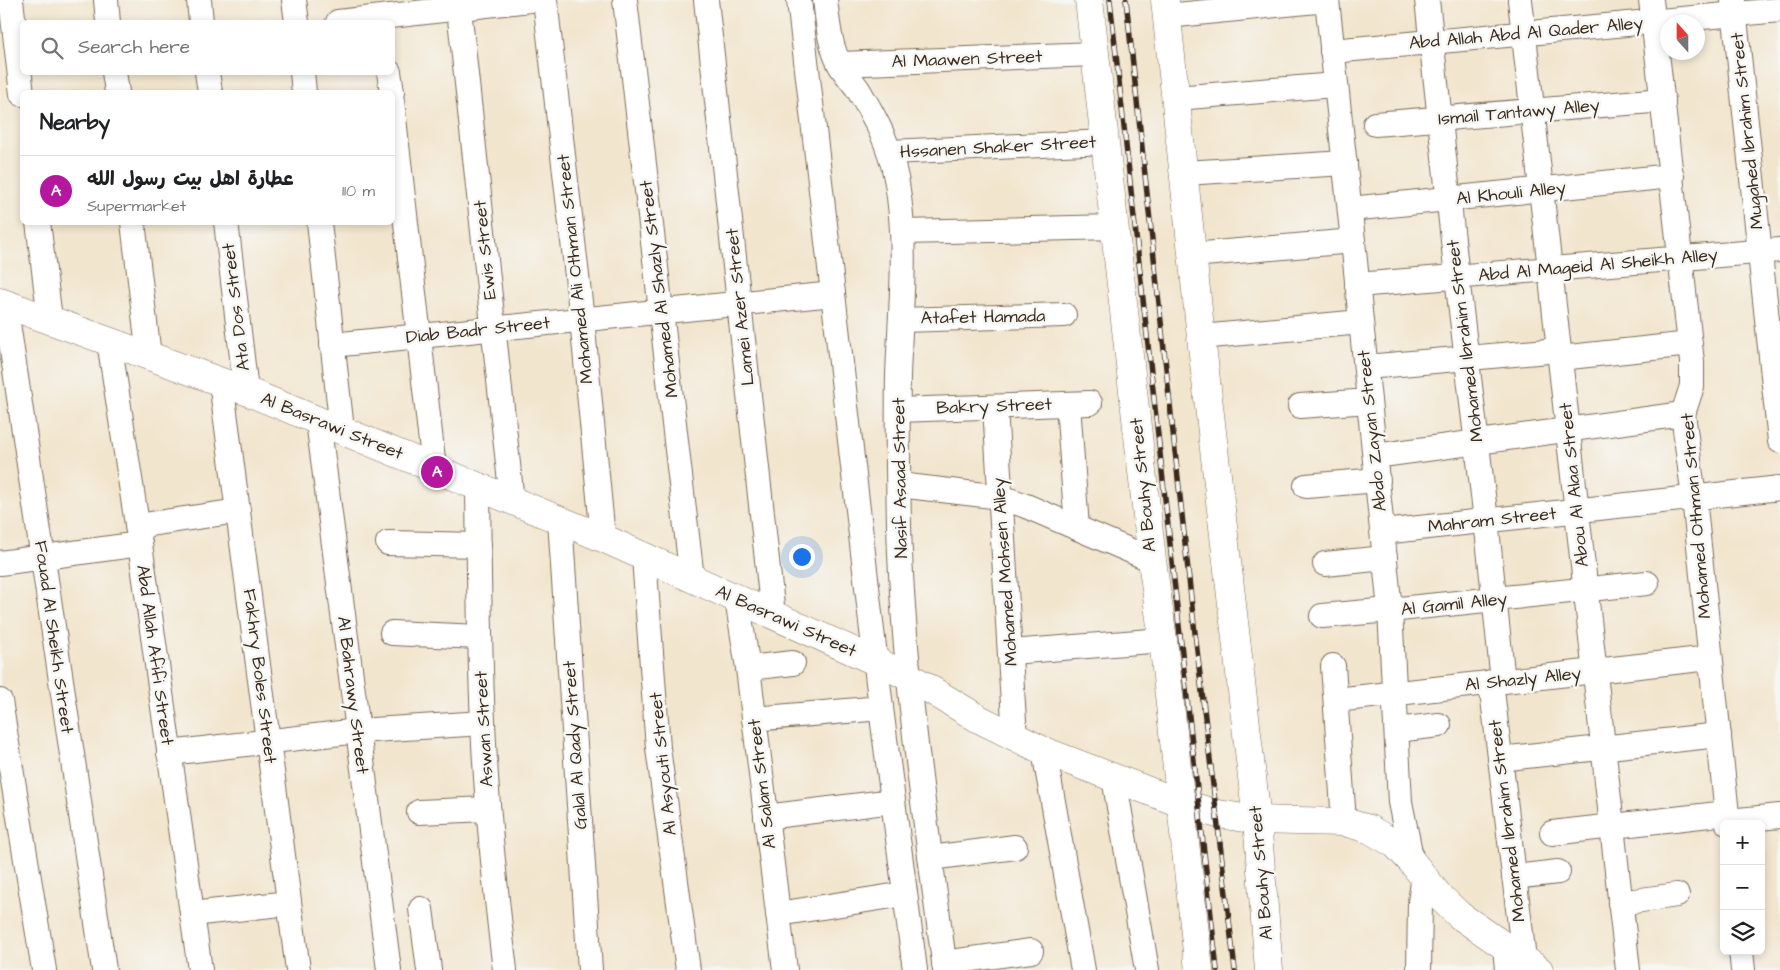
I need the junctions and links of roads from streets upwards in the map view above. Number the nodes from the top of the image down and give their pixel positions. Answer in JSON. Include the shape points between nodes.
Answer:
{"nodes":[{"id":1,"x":11,"y":0,"type":"edge"},
{"id":2,"x":106,"y":0,"type":"edge"},
{"id":3,"x":199,"y":0,"type":"edge"},
{"id":4,"x":294,"y":0,"type":"edge"},
{"id":5,"x":530,"y":0,"type":"edge"},
{"id":6,"x":545,"y":0,"type":"edge"},
{"id":7,"x":625,"y":0,"type":"edge"},
{"id":8,"x":706,"y":0,"type":"edge"},
{"id":9,"x":799,"y":0,"type":"edge"},
{"id":10,"x":825,"y":0,"type":"edge"},
{"id":11,"x":1089,"y":0,"type":"edge"},
{"id":12,"x":1327,"y":0,"type":"edge"},
{"id":13,"x":1426,"y":0,"type":"edge"},
{"id":14,"x":1520,"y":0,"type":"edge"},
{"id":15,"x":458,"y":4,"type":"edge"},
{"id":16,"x":1733,"y":7,"type":"edge"},
{"id":17,"x":1166,"y":8,"type":"edge"},
{"id":18,"x":1780,"y":10,"type":"edge"},
{"id":19,"x":1653,"y":11,"type":"edge"},
{"id":20,"x":383,"y":13,"type":"edge"},
{"id":21,"x":108,"y":20,"type":"edge"},
{"id":22,"x":201,"y":20,"type":"edge"},
{"id":23,"x":296,"y":20,"type":"edge"},
{"id":24,"x":348,"y":20,"type":"edge"},
{"id":25,"x":1523,"y":34,"type":"junction"},
{"id":26,"x":1432,"y":42,"type":"junction"},
{"id":27,"x":1332,"y":51,"type":"junction"},
{"id":28,"x":1095,"y":54,"type":"junction"},
{"id":29,"x":840,"y":64,"type":"junction"},
{"id":30,"x":114,"y":75,"type":"edge"},
{"id":31,"x":207,"y":75,"type":"edge"},
{"id":32,"x":302,"y":75,"type":"edge"},
{"id":33,"x":389,"y":75,"type":"edge"},
{"id":34,"x":1336,"y":85,"type":"junction"},
{"id":35,"x":22,"y":90,"type":"edge"},
{"id":36,"x":117,"y":90,"type":"edge"},
{"id":37,"x":210,"y":90,"type":"edge"},
{"id":38,"x":304,"y":90,"type":"edge"},
{"id":39,"x":392,"y":90,"type":"edge"},
{"id":40,"x":1176,"y":98,"type":"junction"},
{"id":41,"x":1663,"y":100,"type":"junction"},
{"id":42,"x":1532,"y":111,"type":"junction"},
{"id":43,"x":1440,"y":118,"type":"junction"},
{"id":44,"x":1375,"y":124,"type":"dead end"},
{"id":45,"x":395,"y":127,"type":"edge"},
{"id":46,"x":1105,"y":142,"type":"junction"},
{"id":47,"x":890,"y":152,"type":"junction"},
{"id":48,"x":1345,"y":163,"type":"junction"},
{"id":49,"x":1184,"y":174,"type":"junction"},
{"id":50,"x":1672,"y":176,"type":"junction"},
{"id":51,"x":1541,"y":190,"type":"junction"},
{"id":52,"x":1448,"y":199,"type":"junction"},
{"id":53,"x":1350,"y":209,"type":"junction"},
{"id":54,"x":38,"y":225,"type":"edge"},
{"id":55,"x":133,"y":225,"type":"edge"},
{"id":56,"x":226,"y":225,"type":"edge"},
{"id":57,"x":319,"y":225,"type":"edge"},
{"id":58,"x":1114,"y":227,"type":"junction"},
{"id":59,"x":903,"y":232,"type":"junction"},
{"id":60,"x":1354,"y":241,"type":"junction"},
{"id":61,"x":1770,"y":251,"type":"edge"},
{"id":62,"x":1192,"y":254,"type":"junction"},
{"id":63,"x":1681,"y":258,"type":"junction"},
{"id":64,"x":1550,"y":270,"type":"junction"},
{"id":65,"x":1457,"y":277,"type":"junction"},
{"id":66,"x":1357,"y":285,"type":"junction"},
{"id":67,"x":833,"y":294,"type":"junction"},
{"id":68,"x":2,"y":303,"type":"edge"},
{"id":69,"x":739,"y":303,"type":"junction"},
{"id":70,"x":661,"y":311,"type":"junction"},
{"id":71,"x":1064,"y":315,"type":"dead end"},
{"id":72,"x":50,"y":319,"type":"junction"},
{"id":73,"x":582,"y":319,"type":"junction"},
{"id":74,"x":901,"y":320,"type":"junction"},
{"id":75,"x":1361,"y":322,"type":"junction"},
{"id":76,"x":493,"y":328,"type":"junction"},
{"id":77,"x":419,"y":336,"type":"junction"},
{"id":78,"x":1201,"y":337,"type":"junction"},
{"id":79,"x":109,"y":341,"type":"junction"},
{"id":80,"x":1690,"y":344,"type":"junction"},
{"id":81,"x":332,"y":345,"type":"junction"},
{"id":82,"x":1559,"y":354,"type":"junction"},
{"id":83,"x":149,"y":356,"type":"junction"},
{"id":84,"x":1466,"y":358,"type":"junction"},
{"id":85,"x":1366,"y":367,"type":"junction"},
{"id":86,"x":234,"y":386,"type":"junction"},
{"id":87,"x":1369,"y":401,"type":"junction"},
{"id":88,"x":1300,"y":406,"type":"dead end"},
{"id":89,"x":995,"y":407,"type":"junction"},
{"id":90,"x":898,"y":410,"type":"junction"},
{"id":91,"x":1683,"y":414,"type":"junction"},
{"id":92,"x":330,"y":426,"type":"junction"},
{"id":93,"x":1568,"y":429,"type":"junction"},
{"id":94,"x":1780,"y":441,"type":"edge"},
{"id":95,"x":1476,"y":442,"type":"junction"},
{"id":96,"x":1375,"y":456,"type":"junction"},
{"id":97,"x":434,"y":468,"type":"junction"},
{"id":98,"x":1378,"y":480,"type":"junction"},
{"id":99,"x":899,"y":485,"type":"junction"},
{"id":100,"x":1306,"y":486,"type":"dead end"},
{"id":101,"x":478,"y":487,"type":"junction"},
{"id":102,"x":1780,"y":488,"type":"edge"},
{"id":103,"x":1001,"y":497,"type":"junction"},
{"id":104,"x":1694,"y":498,"type":"junction"},
{"id":105,"x":512,"y":501,"type":"junction"},
{"id":106,"x":1577,"y":510,"type":"junction"},
{"id":107,"x":238,"y":511,"type":"junction"},
{"id":108,"x":560,"y":520,"type":"junction"},
{"id":109,"x":1486,"y":520,"type":"junction"},
{"id":110,"x":1077,"y":528,"type":"junction"},
{"id":111,"x":1383,"y":532,"type":"junction"},
{"id":112,"x":138,"y":535,"type":"junction"},
{"id":113,"x":603,"y":538,"type":"junction"},
{"id":114,"x":388,"y":543,"type":"dead end"},
{"id":115,"x":479,"y":545,"type":"junction"},
{"id":116,"x":43,"y":557,"type":"junction"},
{"id":117,"x":644,"y":557,"type":"junction"},
{"id":118,"x":1385,"y":558,"type":"junction"},
{"id":119,"x":1152,"y":560,"type":"junction"},
{"id":120,"x":0,"y":563,"type":"edge"},
{"id":121,"x":1325,"y":564,"type":"dead end"},
{"id":122,"x":692,"y":579,"type":"junction"},
{"id":123,"x":1647,"y":583,"type":"dead end"},
{"id":124,"x":1586,"y":590,"type":"junction"},
{"id":125,"x":737,"y":599,"type":"junction"},
{"id":126,"x":1494,"y":599,"type":"junction"},
{"id":127,"x":1390,"y":610,"type":"junction"},
{"id":128,"x":773,"y":615,"type":"junction"},
{"id":129,"x":1322,"y":616,"type":"dead end"},
{"id":130,"x":392,"y":633,"type":"dead end"},
{"id":131,"x":479,"y":637,"type":"junction"},
{"id":132,"x":1163,"y":640,"type":"junction"},
{"id":133,"x":1011,"y":652,"type":"junction"},
{"id":134,"x":1710,"y":658,"type":"junction"},
{"id":135,"x":876,"y":661,"type":"junction"},
{"id":136,"x":793,"y":663,"type":"dead end"},
{"id":137,"x":1333,"y":666,"type":"dead end"},
{"id":138,"x":748,"y":668,"type":"junction"},
{"id":139,"x":1595,"y":671,"type":"junction"},
{"id":140,"x":908,"y":676,"type":"junction"},
{"id":141,"x":1497,"y":682,"type":"junction"},
{"id":142,"x":1395,"y":693,"type":"junction"},
{"id":143,"x":1336,"y":700,"type":"junction"},
{"id":144,"x":0,"y":701,"type":"edge"},
{"id":145,"x":881,"y":708,"type":"junction"},
{"id":146,"x":754,"y":719,"type":"junction"},
{"id":147,"x":483,"y":723,"type":"junction"},
{"id":148,"x":1439,"y":725,"type":"dead end"},
{"id":149,"x":1397,"y":730,"type":"junction"},
{"id":150,"x":358,"y":731,"type":"junction"},
{"id":151,"x":1719,"y":735,"type":"junction"},
{"id":152,"x":1015,"y":738,"type":"junction"},
{"id":153,"x":268,"y":741,"type":"junction"},
{"id":154,"x":1603,"y":747,"type":"junction"},
{"id":155,"x":1044,"y":751,"type":"junction"},
{"id":156,"x":169,"y":753,"type":"junction"},
{"id":157,"x":1500,"y":759,"type":"junction"},
{"id":158,"x":1114,"y":778,"type":"junction"},
{"id":159,"x":893,"y":801,"type":"junction"},
{"id":160,"x":1180,"y":803,"type":"junction"},
{"id":161,"x":488,"y":808,"type":"junction"},
{"id":162,"x":419,"y":812,"type":"dead end"},
{"id":163,"x":1780,"y":816,"type":"edge"},
{"id":164,"x":766,"y":817,"type":"junction"},
{"id":165,"x":1727,"y":819,"type":"edge"},
{"id":166,"x":1257,"y":820,"type":"junction"},
{"id":167,"x":1344,"y":822,"type":"junction"},
{"id":168,"x":1611,"y":827,"type":"junction"},
{"id":169,"x":1552,"y":833,"type":"dead end"},
{"id":170,"x":1015,"y":847,"type":"dead end"},
{"id":171,"x":931,"y":858,"type":"junction"},
{"id":172,"x":1418,"y":869,"type":"junction"},
{"id":173,"x":1558,"y":872,"type":"dead end"},
{"id":174,"x":1514,"y":877,"type":"junction"},
{"id":175,"x":905,"y":894,"type":"junction"},
{"id":176,"x":1676,"y":896,"type":"dead end"},
{"id":177,"x":290,"y":903,"type":"junction"},
{"id":178,"x":1620,"y":903,"type":"junction"},
{"id":179,"x":421,"y":909,"type":"dead end"},
{"id":180,"x":192,"y":914,"type":"junction"},
{"id":181,"x":778,"y":914,"type":"junction"},
{"id":182,"x":1031,"y":951,"type":"dead end"},
{"id":183,"x":1741,"y":955,"type":"edge"},
{"id":184,"x":1519,"y":961,"type":"edge"},
{"id":185,"x":945,"y":967,"type":"edge"},
{"id":186,"x":44,"y":970,"type":"edge"},
{"id":187,"x":104,"y":970,"type":"edge"},
{"id":188,"x":200,"y":970,"type":"edge"},
{"id":189,"x":298,"y":970,"type":"edge"},
{"id":190,"x":389,"y":970,"type":"edge"},
{"id":191,"x":428,"y":970,"type":"edge"},
{"id":192,"x":505,"y":970,"type":"edge"},
{"id":193,"x":590,"y":970,"type":"edge"},
{"id":194,"x":688,"y":970,"type":"edge"},
{"id":195,"x":784,"y":970,"type":"edge"},
{"id":196,"x":915,"y":970,"type":"edge"},
{"id":197,"x":1083,"y":970,"type":"edge"},
{"id":198,"x":1147,"y":970,"type":"edge"},
{"id":199,"x":1198,"y":970,"type":"edge"},
{"id":200,"x":1269,"y":970,"type":"edge"},
{"id":201,"x":1419,"y":970,"type":"edge"},
{"id":202,"x":1628,"y":970,"type":"edge"},
{"id":203,"x":1743,"y":970,"type":"edge"}],
"edges":[{"from":1,"to":35,"type":"street"},
{"from":2,"to":21,"type":"street"},
{"from":3,"to":22,"type":"street"},
{"from":4,"to":23,"type":"street"},
{"from":5,"to":15,"type":"street"},
{"from":6,"to":73,"type":"street","name":"Mohamed Ali Othman Street"},
{"from":7,"to":70,"type":"street","name":"Mohamed Al Shazly Street"},
{"from":8,"to":69,"type":"street","name":"Lamei Azer Street"},
{"from":9,"to":67,"type":"street"},
{"from":10,"to":29,"type":"street","name":"Nasif Asaad Street","via":[[830,39]]},
{"from":11,"to":28,"type":"street","name":"Al Bouhy Street"},
{"from":12,"to":17,"type":"street"},
{"from":12,"to":27,"type":"street","name":"Abdo Zayan Street"},
{"from":13,"to":26,"type":"street","name":"Mohamed Ibrahim Street"},
{"from":14,"to":25,"type":"street","name":"Abou Al Alaa Street"},
{"from":15,"to":20,"type":"street"},
{"from":15,"to":76,"type":"street","name":"Ewis Street"},
{"from":16,"to":18,"type":"street","name":"Abd Allah Abd Al Qader Alley"},
{"from":16,"to":19,"type":"street","name":"Abd Allah Abd Al Qader Alley"},
{"from":16,"to":61,"type":"street","name":"Mugahed Ibrahim Street"},
{"from":17,"to":40,"type":"street","name":"Al Bouhy Street"},
{"from":19,"to":25,"type":"street","name":"Abd Allah Abd Al Qader Alley"},
{"from":19,"to":41,"type":"street","name":"Mohamed Othman Street"},
{"from":20,"to":24,"type":"street"},
{"from":25,"to":26,"type":"street","name":"Abd Allah Abd Al Qader Alley"},
{"from":25,"to":42,"type":"street","name":"Abou Al Alaa Street"},
{"from":26,"to":27,"type":"street","name":"Abd Allah Abd Al Qader Alley"},
{"from":26,"to":43,"type":"street","name":"Mohamed Ibrahim Street"},
{"from":27,"to":34,"type":"street","name":"Abdo Zayan Street"},
{"from":28,"to":29,"type":"street","name":"Al Maawen Street"},
{"from":28,"to":46,"type":"street","name":"Al Bouhy Street"},
{"from":29,"to":47,"type":"street","name":"Nasif Asaad Street","via":[[858,89]]},
{"from":30,"to":36,"type":"street"},
{"from":31,"to":37,"type":"street"},
{"from":32,"to":38,"type":"street"},
{"from":33,"to":39,"type":"street"},
{"from":34,"to":40,"type":"street"},
{"from":34,"to":48,"type":"street","name":"Abdo Zayan Street"},
{"from":40,"to":49,"type":"street","name":"Al Bouhy Street"},
{"from":41,"to":42,"type":"street","name":"Ismail Tantawy Alley"},
{"from":41,"to":50,"type":"street","name":"Mohamed Othman Street"},
{"from":42,"to":43,"type":"street","name":"Ismail Tantawy Alley"},
{"from":42,"to":51,"type":"street","name":"Abou Al Alaa Street"},
{"from":43,"to":44,"type":"street","name":"Ismail Tantawy Alley"},
{"from":43,"to":52,"type":"street","name":"Mohamed Ibrahim Street"},
{"from":45,"to":77,"type":"street"},
{"from":46,"to":47,"type":"street","name":"Hssanen Shaker Street"},
{"from":46,"to":58,"type":"street","name":"Al Bouhy Street"},
{"from":47,"to":59,"type":"street","name":"Nasif Asaad Street"},
{"from":48,"to":49,"type":"street"},
{"from":48,"to":53,"type":"street","name":"Abdo Zayan Street"},
{"from":49,"to":62,"type":"street","name":"Al Bouhy Street"},
{"from":50,"to":51,"type":"street","name":"Al Khouli Alley"},
{"from":50,"to":63,"type":"street","name":"Mohamed Othman Street"},
{"from":51,"to":52,"type":"street","name":"Al Khouli Alley"},
{"from":51,"to":64,"type":"street","name":"Abou Al Alaa Street"},
{"from":52,"to":53,"type":"street","name":"Al Khouli Alley"},
{"from":52,"to":65,"type":"street","name":"Mohamed Ibrahim Street"},
{"from":53,"to":60,"type":"street","name":"Abdo Zayan Street"},
{"from":54,"to":72,"type":"street"},
{"from":55,"to":83,"type":"street"},
{"from":56,"to":86,"type":"street","name":"Ata Dos Street"},
{"from":57,"to":81,"type":"street","name":"Al Bahrawy Street"},
{"from":58,"to":59,"type":"street"},
{"from":58,"to":119,"type":"street","name":"Al Bouhy Street"},
{"from":59,"to":74,"type":"street","name":"Nasif Asaad Street"},
{"from":60,"to":62,"type":"street"},
{"from":60,"to":66,"type":"street","name":"Abdo Zayan Street"},
{"from":61,"to":63,"type":"street","name":"Abd Al Mageid Al Sheikh Alley"},
{"from":61,"to":94,"type":"street","name":"Mugahed Ibrahim Street"},
{"from":62,"to":78,"type":"street","name":"Al Bouhy Street"},
{"from":63,"to":64,"type":"street","name":"Abd Al Mageid Al Sheikh Alley"},
{"from":63,"to":80,"type":"street","name":"Mohamed Othman Street"},
{"from":64,"to":65,"type":"street","name":"Abd Al Mageid Al Sheikh Alley"},
{"from":64,"to":82,"type":"street","name":"Abou Al Alaa Street"},
{"from":65,"to":66,"type":"street","name":"Abd Al Mageid Al Sheikh Alley"},
{"from":65,"to":84,"type":"street","name":"Mohamed Ibrahim Street"},
{"from":66,"to":75,"type":"street","name":"Abdo Zayan Street"},
{"from":67,"to":69,"type":"street","name":"Diab Badr Street"},
{"from":67,"to":135,"type":"street"},
{"from":68,"to":72,"type":"street","name":"Al Basrawi Street"},
{"from":68,"to":116,"type":"street","name":"Fouad Al Sheikh Street"},
{"from":69,"to":70,"type":"street","name":"Diab Badr Street"},
{"from":69,"to":128,"type":"street","name":"Lamei Azer Street"},
{"from":70,"to":73,"type":"street","name":"Diab Badr Street"},
{"from":70,"to":122,"type":"street","name":"Mohamed Al Shazly Street"},
{"from":71,"to":74,"type":"street","name":"Atafet Hamada"},
{"from":72,"to":79,"type":"street","name":"Al Basrawi Street"},
{"from":73,"to":76,"type":"street","name":"Diab Badr Street"},
{"from":73,"to":113,"type":"street","name":"Mohamed Ali Othman Street"},
{"from":74,"to":90,"type":"street","name":"Nasif Asaad Street"},
{"from":75,"to":78,"type":"street"},
{"from":75,"to":85,"type":"street","name":"Abdo Zayan Street"},
{"from":76,"to":77,"type":"street","name":"Diab Badr Street"},
{"from":76,"to":105,"type":"street","name":"Ewis Street"},
{"from":77,"to":81,"type":"street","name":"Diab Badr Street"},
{"from":77,"to":97,"type":"street"},
{"from":78,"to":166,"type":"street","name":"Al Bouhy Street"},
{"from":79,"to":83,"type":"street","name":"Al Basrawi Street"},
{"from":79,"to":112,"type":"street","name":"Abd Allah Afifi Street"},
{"from":80,"to":82,"type":"street"},
{"from":80,"to":91,"type":"street","name":"Mohamed Othman Street","via":[[1692,386]]},
{"from":81,"to":92,"type":"street","name":"Al Bahrawy Street"},
{"from":82,"to":84,"type":"street"},
{"from":82,"to":93,"type":"street","name":"Abou Al Alaa Street"},
{"from":83,"to":86,"type":"street","name":"Al Basrawi Street"},
{"from":84,"to":85,"type":"street"},
{"from":84,"to":95,"type":"street","name":"Mohamed Ibrahim Street"},
{"from":85,"to":87,"type":"street","name":"Abdo Zayan Street"},
{"from":86,"to":92,"type":"street","name":"Al Basrawi Street"},
{"from":86,"to":107,"type":"street","name":"Fakhry Boles Street"},
{"from":87,"to":88,"type":"street"},
{"from":87,"to":96,"type":"street","name":"Abdo Zayan Street"},
{"from":89,"to":90,"type":"street","name":"Bakry Street"},
{"from":89,"to":103,"type":"street","name":"Mohamed Mohsen Alley"},
{"from":89,"to":110,"type":"street","name":"Bakry Street","via":[[1079,403]]},
{"from":90,"to":99,"type":"street","name":"Nasif Asaad Street"},
{"from":91,"to":93,"type":"street"},
{"from":91,"to":104,"type":"street","name":"Mohamed Othman Street"},
{"from":92,"to":97,"type":"street","name":"Al Basrawi Street"},
{"from":92,"to":150,"type":"street","name":"Al Bahrawy Street"},
{"from":93,"to":95,"type":"street"},
{"from":93,"to":106,"type":"street","name":"Abou Al Alaa Street"},
{"from":95,"to":96,"type":"street"},
{"from":95,"to":109,"type":"street","name":"Mohamed Ibrahim Street"},
{"from":96,"to":98,"type":"street","name":"Abdo Zayan Street"},
{"from":97,"to":101,"type":"street","name":"Al Basrawi Street"},
{"from":98,"to":100,"type":"street"},
{"from":98,"to":111,"type":"street","name":"Abdo Zayan Street"},
{"from":99,"to":103,"type":"street"},
{"from":99,"to":140,"type":"street","name":"Nasif Asaad Street"},
{"from":101,"to":105,"type":"street","name":"Al Basrawi Street"},
{"from":101,"to":115,"type":"street","name":"Aswan Street"},
{"from":102,"to":104,"type":"street","name":"Mahram Street"},
{"from":103,"to":110,"type":"street"},
{"from":103,"to":133,"type":"street","name":"Mohamed Mohsen Alley"},
{"from":104,"to":106,"type":"street","name":"Mahram Street"},
{"from":104,"to":134,"type":"street","name":"Mohamed Othman Street"},
{"from":105,"to":108,"type":"street","name":"Al Basrawi Street"},
{"from":106,"to":109,"type":"street","name":"Mahram Street"},
{"from":106,"to":124,"type":"street","name":"Abou Al Alaa Street"},
{"from":107,"to":112,"type":"street"},
{"from":107,"to":153,"type":"street","name":"Fakhry Boles Street"},
{"from":108,"to":113,"type":"street","name":"Al Basrawi Street"},
{"from":108,"to":193,"type":"street","name":"Galal Al Qady Street"},
{"from":109,"to":111,"type":"street","name":"Mahram Street"},
{"from":109,"to":126,"type":"street","name":"Mohamed Ibrahim Street"},
{"from":110,"to":119,"type":"street"},
{"from":111,"to":118,"type":"street","name":"Abdo Zayan Street"},
{"from":112,"to":116,"type":"street"},
{"from":112,"to":156,"type":"street","name":"Abd Allah Afifi Street"},
{"from":113,"to":117,"type":"street","name":"Al Basrawi Street"},
{"from":114,"to":115,"type":"street"},
{"from":115,"to":131,"type":"street","name":"Aswan Street"},
{"from":116,"to":120,"type":"street"},
{"from":116,"to":187,"type":"street","name":"Fouad Al Sheikh Street"},
{"from":117,"to":122,"type":"street","name":"Al Basrawi Street"},
{"from":117,"to":194,"type":"street","name":"Al Asyouti Street","via":[[658,748]]},
{"from":118,"to":121,"type":"street"},
{"from":118,"to":127,"type":"street","name":"Abdo Zayan Street"},
{"from":119,"to":132,"type":"street","name":"Al Bouhy Street"},
{"from":122,"to":125,"type":"street","name":"Al Basrawi Street"},
{"from":123,"to":124,"type":"street","name":"Al Gamil Alley"},
{"from":124,"to":126,"type":"street","name":"Al Gamil Alley"},
{"from":124,"to":139,"type":"street","name":"Abou Al Alaa Street"},
{"from":125,"to":128,"type":"street","name":"Al Basrawi Street"},
{"from":125,"to":138,"type":"street","name":"Al Salam Street"},
{"from":126,"to":127,"type":"street","name":"Al Gamil Alley"},
{"from":126,"to":141,"type":"street","name":"Mohamed Ibrahim Street"},
{"from":127,"to":129,"type":"street","name":"Al Gamil Alley"},
{"from":127,"to":142,"type":"street","name":"Abdo Zayan Street"},
{"from":128,"to":135,"type":"street","name":"Al Basrawi Street"},
{"from":130,"to":131,"type":"street"},
{"from":131,"to":147,"type":"street","name":"Aswan Street"},
{"from":132,"to":133,"type":"street"},
{"from":132,"to":160,"type":"street","name":"Al Bouhy Street"},
{"from":133,"to":152,"type":"street","name":"Mohamed Mohsen Alley"},
{"from":134,"to":139,"type":"street","name":"Al Shazly Alley"},
{"from":134,"to":151,"type":"street","name":"Mohamed Othman Street"},
{"from":135,"to":140,"type":"street","name":"Al Basrawi Street"},
{"from":135,"to":145,"type":"street"},
{"from":136,"to":138,"type":"street"},
{"from":137,"to":143,"type":"street"},
{"from":138,"to":146,"type":"street","name":"Al Salam Street"},
{"from":139,"to":141,"type":"street","name":"Al Shazly Alley"},
{"from":139,"to":154,"type":"street","name":"Abou Al Alaa Street"},
{"from":140,"to":152,"type":"street","name":"Al Basrawi Street"},
{"from":140,"to":171,"type":"street","name":"Nasif Asaad Street"},
{"from":141,"to":142,"type":"street","name":"Al Shazly Alley"},
{"from":141,"to":157,"type":"street","name":"Mohamed Ibrahim Street"},
{"from":142,"to":143,"type":"street","name":"Al Shazly Alley"},
{"from":142,"to":149,"type":"street","name":"Abdo Zayan Street"},
{"from":143,"to":167,"type":"street"},
{"from":144,"to":186,"type":"street"},
{"from":145,"to":146,"type":"street"},
{"from":145,"to":159,"type":"street"},
{"from":146,"to":164,"type":"street","name":"Al Salam Street"},
{"from":147,"to":150,"type":"street"},
{"from":147,"to":161,"type":"street","name":"Aswan Street"},
{"from":148,"to":149,"type":"street"},
{"from":149,"to":172,"type":"street","name":"Abdo Zayan Street","via":[[1400,802]]},
{"from":150,"to":153,"type":"street"},
{"from":150,"to":190,"type":"street","name":"Al Bahrawy Street"},
{"from":151,"to":154,"type":"street"},
{"from":151,"to":165,"type":"street","name":"Mohamed Othman Street"},
{"from":152,"to":155,"type":"street","name":"Al Basrawi Street"},
{"from":153,"to":156,"type":"street"},
{"from":153,"to":177,"type":"street","name":"Fakhry Boles Street"},
{"from":154,"to":157,"type":"street"},
{"from":154,"to":168,"type":"street","name":"Abou Al Alaa Street"},
{"from":155,"to":158,"type":"street","name":"Al Basrawi Street"},
{"from":155,"to":197,"type":"street"},
{"from":156,"to":180,"type":"street","name":"Abd Allah Afifi Street"},
{"from":157,"to":174,"type":"street","name":"Mohamed Ibrahim Street"},
{"from":158,"to":160,"type":"street","name":"Al Basrawi Street"},
{"from":158,"to":198,"type":"street"},
{"from":159,"to":164,"type":"street"},
{"from":159,"to":175,"type":"street"},
{"from":160,"to":166,"type":"street","name":"Al Basrawi Street","via":[[1218,814]]},
{"from":160,"to":199,"type":"street","name":"Al Bouhy Street"},
{"from":161,"to":162,"type":"street"},
{"from":161,"to":192,"type":"street","name":"Aswan Street"},
{"from":163,"to":165,"type":"street"},
{"from":164,"to":181,"type":"street","name":"Al Salam Street"},
{"from":165,"to":168,"type":"street"},
{"from":166,"to":167,"type":"street","name":"Al Basrawi Street"},
{"from":166,"to":200,"type":"street","name":"Al Bouhy Street"},
{"from":167,"to":172,"type":"street","name":"Al Basrawi Street","via":[[1369,829],[1395,844]]},
{"from":168,"to":169,"type":"street"},
{"from":168,"to":178,"type":"street","name":"Abou Al Alaa Street"},
{"from":170,"to":171,"type":"street"},
{"from":171,"to":185,"type":"street","name":"Nasif Asaad Street"},
{"from":172,"to":184,"type":"street","name":"Al Basrawi Street","via":[[1459,916]]},
{"from":172,"to":201,"type":"street"},
{"from":173,"to":174,"type":"street"},
{"from":174,"to":184,"type":"street","name":"Mohamed Ibrahim Street"},
{"from":175,"to":181,"type":"street"},
{"from":175,"to":196,"type":"street"},
{"from":176,"to":178,"type":"street"},
{"from":177,"to":180,"type":"street"},
{"from":177,"to":189,"type":"street","name":"Fakhry Boles Street"},
{"from":178,"to":202,"type":"street","name":"Abou Al Alaa Street"},
{"from":179,"to":191,"type":"street"},
{"from":180,"to":188,"type":"street","name":"Abd Allah Afifi Street"},
{"from":181,"to":195,"type":"street","name":"Al Salam Street"},
{"from":182,"to":185,"type":"street"},
{"from":183,"to":203,"type":"street"}]}
